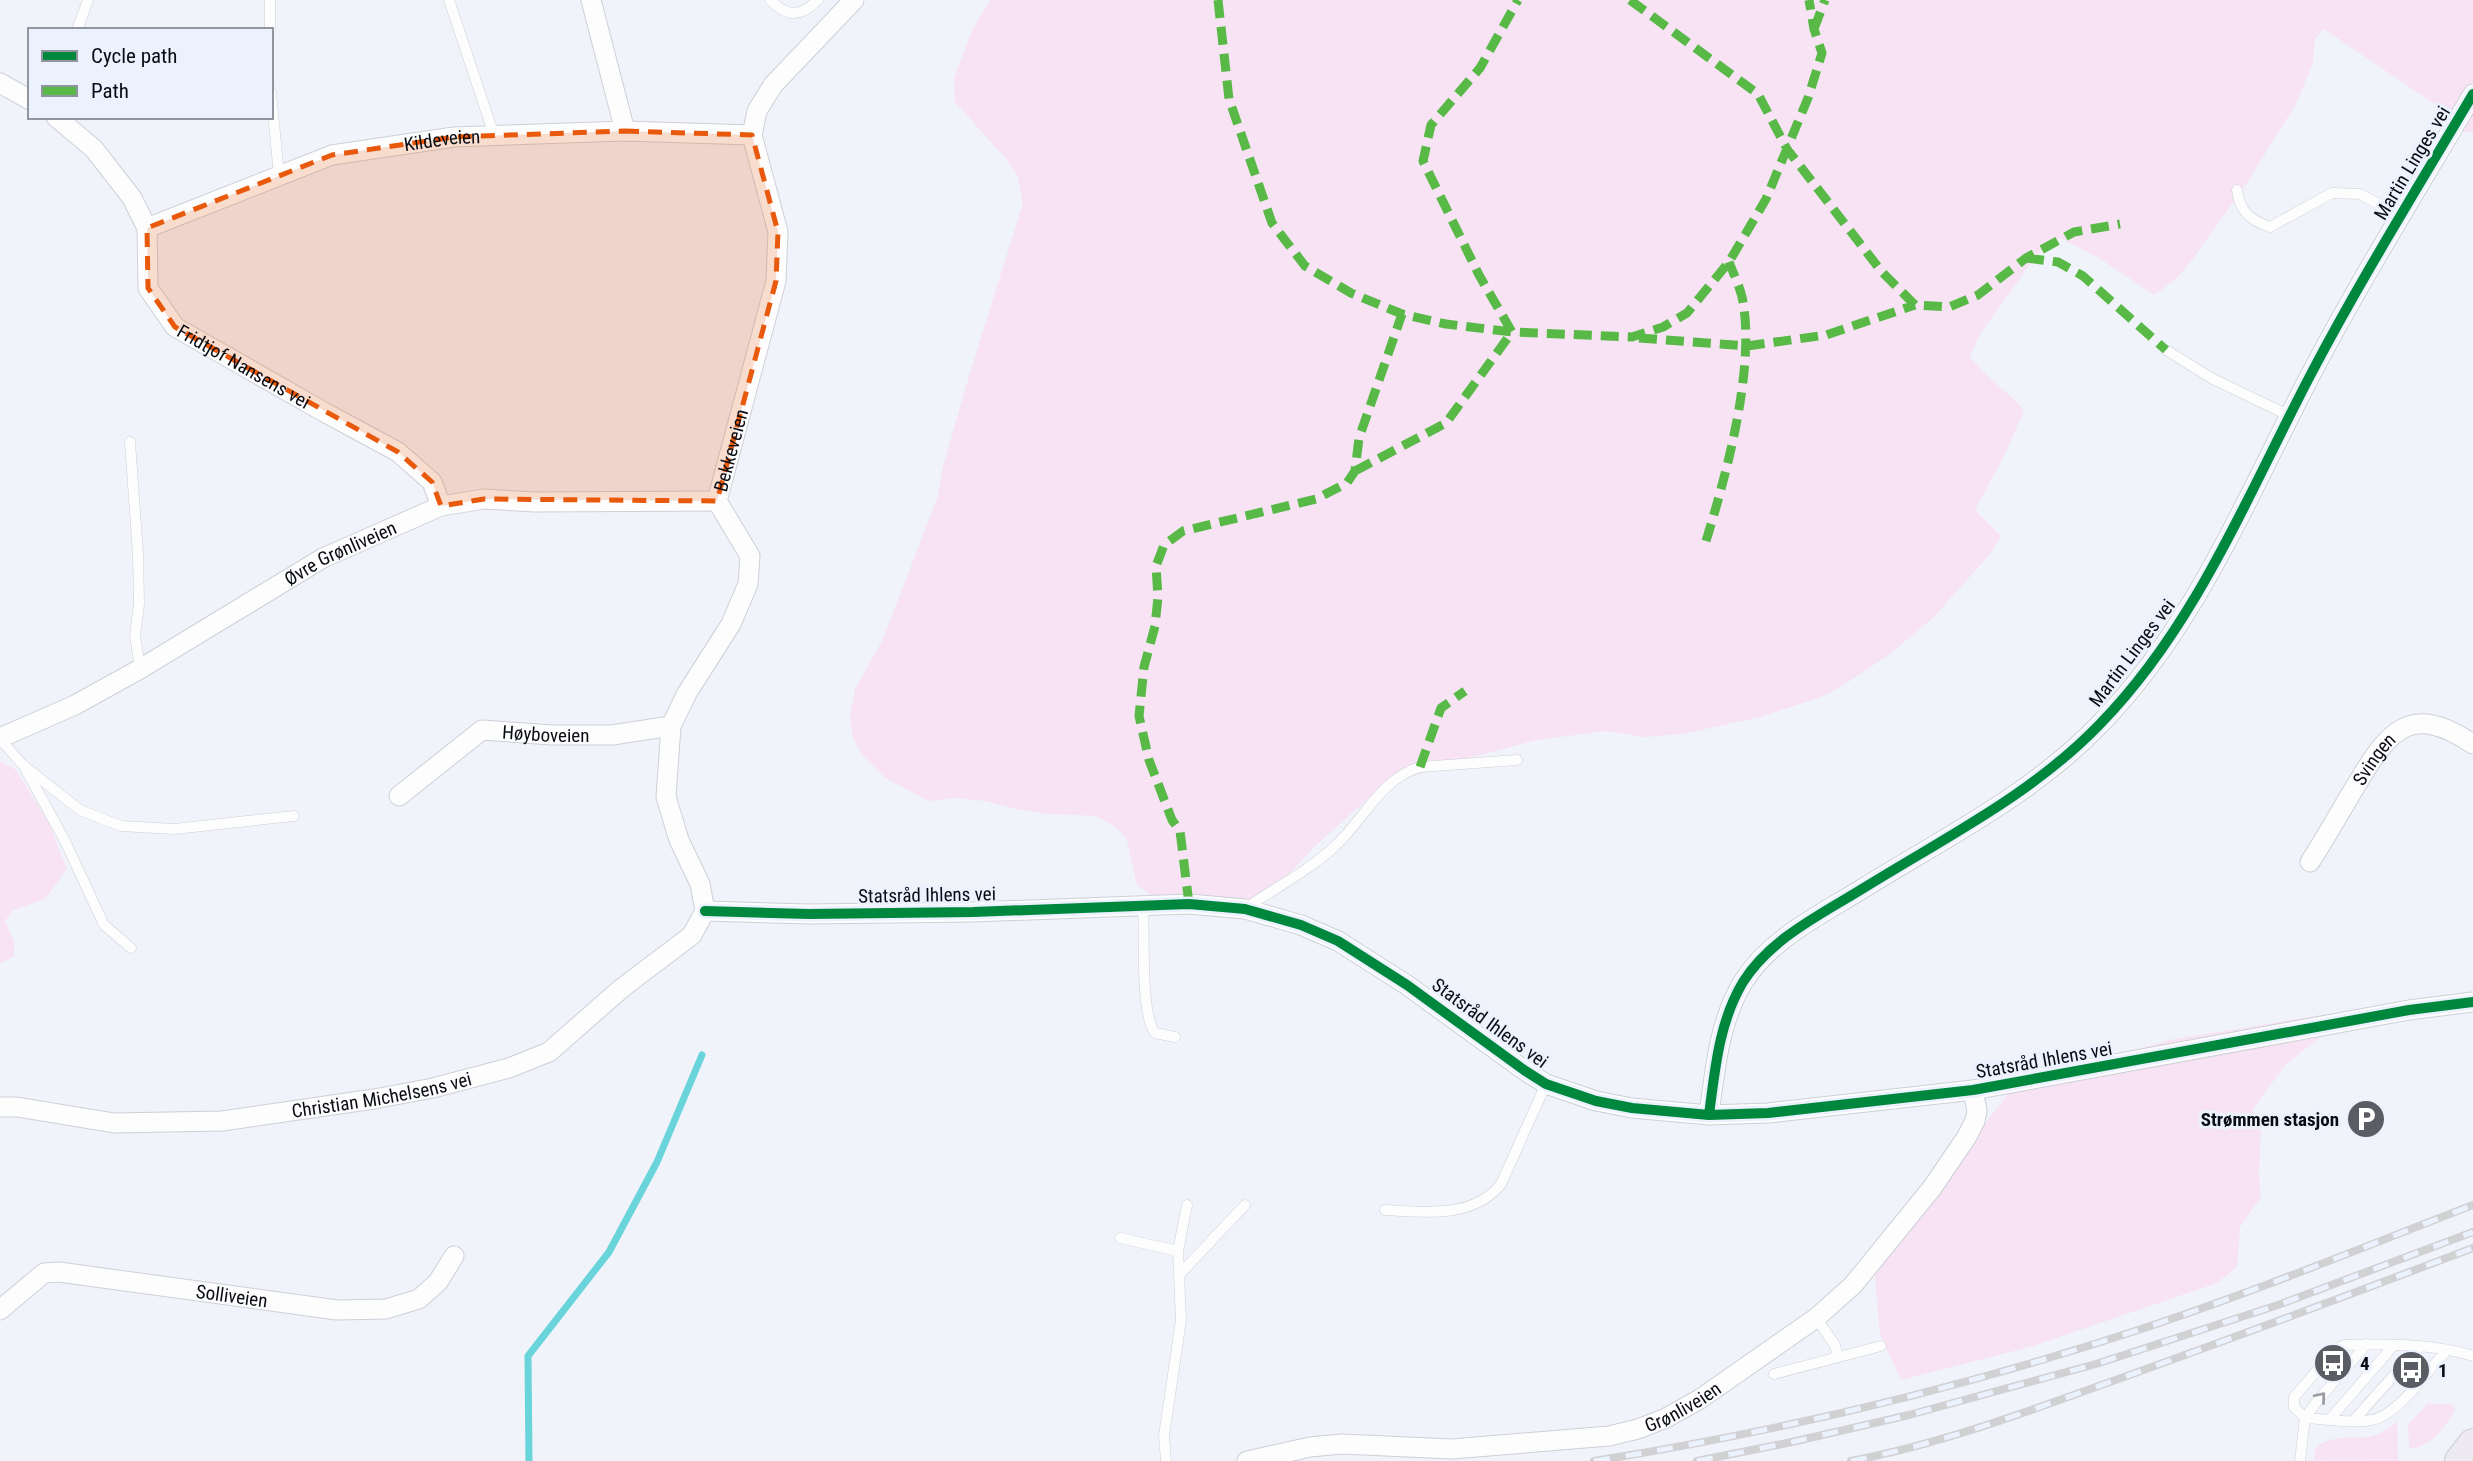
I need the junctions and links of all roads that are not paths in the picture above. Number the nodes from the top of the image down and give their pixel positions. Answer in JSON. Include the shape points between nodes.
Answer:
{"nodes":[{"id":1,"x":88,"y":0,"type":"edge"},
{"id":2,"x":270,"y":0,"type":"edge"},
{"id":3,"x":449,"y":0,"type":"edge"},
{"id":4,"x":590,"y":0,"type":"edge"},
{"id":5,"x":770,"y":0,"type":"edge"},
{"id":6,"x":818,"y":0,"type":"edge"},
{"id":7,"x":854,"y":0,"type":"edge"},
{"id":8,"x":78,"y":28,"type":"edge"},
{"id":9,"x":270,"y":28,"type":"edge"},
{"id":10,"x":0,"y":83,"type":"edge"},
{"id":11,"x":2473,"y":94,"type":"edge"},
{"id":12,"x":28,"y":99,"type":"edge"},
{"id":13,"x":273,"y":113,"type":"edge"},
{"id":14,"x":58,"y":119,"type":"edge"},
{"id":15,"x":625,"y":131,"type":"junction"},
{"id":16,"x":494,"y":135,"type":"junction"},
{"id":17,"x":752,"y":135,"type":"junction"},
{"id":18,"x":279,"y":175,"type":"junction"},
{"id":19,"x":2237,"y":190,"type":"dead end"},
{"id":20,"x":2402,"y":216,"type":"junction"},
{"id":21,"x":146,"y":228,"type":"junction"},
{"id":22,"x":2166,"y":350,"type":"dead end"},
{"id":23,"x":2290,"y":416,"type":"junction"},
{"id":24,"x":130,"y":442,"type":"dead end"},
{"id":25,"x":717,"y":501,"type":"junction"},
{"id":26,"x":441,"y":506,"type":"junction"},
{"id":27,"x":140,"y":669,"type":"junction"},
{"id":28,"x":671,"y":726,"type":"junction"},
{"id":29,"x":0,"y":739,"type":"edge"},
{"id":30,"x":2473,"y":744,"type":"edge"},
{"id":31,"x":1517,"y":760,"type":"dead end"},
{"id":32,"x":23,"y":765,"type":"junction"},
{"id":33,"x":399,"y":796,"type":"dead end"},
{"id":34,"x":294,"y":816,"type":"dead end"},
{"id":35,"x":2310,"y":862,"type":"dead end"},
{"id":36,"x":1143,"y":906,"type":"junction"},
{"id":37,"x":1245,"y":909,"type":"junction"},
{"id":38,"x":705,"y":911,"type":"junction"},
{"id":39,"x":131,"y":948,"type":"dead end"},
{"id":40,"x":2473,"y":1002,"type":"edge"},
{"id":41,"x":1175,"y":1037,"type":"dead end"},
{"id":42,"x":1546,"y":1084,"type":"junction"},
{"id":43,"x":1973,"y":1090,"type":"junction"},
{"id":44,"x":0,"y":1107,"type":"edge"},
{"id":45,"x":1709,"y":1115,"type":"junction"},
{"id":46,"x":1187,"y":1205,"type":"dead end"},
{"id":47,"x":1245,"y":1205,"type":"dead end"},
{"id":48,"x":1385,"y":1210,"type":"dead end"},
{"id":49,"x":1120,"y":1238,"type":"dead end"},
{"id":50,"x":1178,"y":1251,"type":"junction"},
{"id":51,"x":454,"y":1256,"type":"dead end"},
{"id":52,"x":1179,"y":1275,"type":"junction"},
{"id":53,"x":0,"y":1310,"type":"edge"},
{"id":54,"x":1816,"y":1318,"type":"junction"},
{"id":55,"x":2367,"y":1344,"type":"junction"},
{"id":56,"x":2394,"y":1345,"type":"junction"},
{"id":57,"x":1881,"y":1346,"type":"dead end"},
{"id":58,"x":2420,"y":1346,"type":"junction"},
{"id":59,"x":2447,"y":1350,"type":"junction"},
{"id":60,"x":2473,"y":1356,"type":"edge"},
{"id":61,"x":1838,"y":1357,"type":"junction"},
{"id":62,"x":1774,"y":1374,"type":"dead end"},
{"id":63,"x":2305,"y":1418,"type":"junction"},
{"id":64,"x":2330,"y":1419,"type":"junction"},
{"id":65,"x":2354,"y":1420,"type":"junction"},
{"id":66,"x":1167,"y":1461,"type":"edge"},
{"id":67,"x":1247,"y":1461,"type":"edge"},
{"id":68,"x":2300,"y":1461,"type":"edge"}],
"edges":[{"from":1,"to":8,"type":"lane"},
{"from":2,"to":9,"type":"lane"},
{"from":3,"to":16,"type":"lane"},
{"from":4,"to":15,"type":"street"},
{"from":5,"to":6,"type":"lane","via":[[796,14]]},
{"from":7,"to":17,"type":"street","via":[[773,85],[757,111]]},
{"from":10,"to":12,"type":"street"},
{"from":11,"to":20,"type":"street","name":"Martin Linges vei"},
{"from":13,"to":18,"type":"lane"},
{"from":14,"to":21,"type":"street","name":"Fridtjof Nansens vei","via":[[94,149],[132,198]]},
{"from":15,"to":16,"type":"street","name":"Kildeveien"},
{"from":15,"to":17,"type":"street","name":"Kildeveien"},
{"from":16,"to":18,"type":"street","name":"Kildeveien","via":[[454,136],[332,155]]},
{"from":17,"to":25,"type":"street","name":"Bekkeveien","via":[[778,232],[776,281]]},
{"from":18,"to":21,"type":"street","name":"Kildeveien"},
{"from":19,"to":20,"type":"lane","via":[[2239,204],[2251,220],[2270,227],[2332,193],[2360,194]]},
{"from":20,"to":23,"type":"street","name":"Martin Linges vei","via":[[2337,323]]},
{"from":21,"to":26,"type":"street","name":"Fridtjof Nansens vei","via":[[148,288],[176,327],[398,452],[432,482]]},
{"from":22,"to":23,"type":"lane","via":[[2213,379]]},
{"from":23,"to":45,"type":"street","name":"Martin Linges vei","via":[[2185,612],[2132,689],[2098,727],[2030,785],[1805,924],[1753,967],[1723,1027]]},
{"from":24,"to":27,"type":"lane"},
{"from":25,"to":26,"type":"street","name":"Øvre Grønliveien","via":[[484,499]]},
{"from":25,"to":28,"type":"street","name":"Bekkeveien","via":[[750,556],[748,584]]},
{"from":26,"to":27,"type":"street","name":"Øvre Grønliveien","via":[[323,558]]},
{"from":27,"to":29,"type":"street","name":"Øvre Grønliveien"},
{"from":28,"to":33,"type":"street","name":"Høyboveien","via":[[612,735],[482,730]]},
{"from":28,"to":38,"type":"street","name":"Bekkeveien","via":[[666,797],[679,840],[700,884]]},
{"from":29,"to":32,"type":"lane"},
{"from":30,"to":35,"type":"street","name":"Svingen","via":[[2436,725],[2409,725],[2396,731],[2376,751]]},
{"from":31,"to":37,"type":"lane","via":[[1406,771],[1380,793],[1336,845]]},
{"from":32,"to":34,"type":"lane","via":[[80,810],[121,826],[174,829]]},
{"from":32,"to":39,"type":"lane","via":[[104,925]]},
{"from":36,"to":37,"type":"street","name":"Statsråd Ihlens vei"},
{"from":36,"to":38,"type":"street","name":"Statsråd Ihlens vei","via":[[809,914]]},
{"from":36,"to":41,"type":"lane","via":[[1151,1028]]},
{"from":37,"to":42,"type":"street","name":"Statsråd Ihlens vei","via":[[1301,925],[1349,947]]},
{"from":38,"to":44,"type":"street","name":"Christian Michelsens vei","via":[[692,935],[549,1052],[509,1068],[374,1099],[222,1121],[114,1123]]},
{"from":40,"to":43,"type":"street","name":"Statsråd Ihlens vei"},
{"from":42,"to":45,"type":"street","name":"Statsråd Ihlens vei","via":[[1632,1108]]},
{"from":42,"to":48,"type":"lane","via":[[1493,1194],[1459,1210]]},
{"from":43,"to":45,"type":"street","name":"Statsråd Ihlens vei","via":[[1768,1113]]},
{"from":43,"to":54,"type":"street","name":"Grønliveien","via":[[1975,1121],[1952,1159],[1870,1266]]},
{"from":46,"to":50,"type":"lane"},
{"from":47,"to":52,"type":"lane"},
{"from":49,"to":50,"type":"lane"},
{"from":50,"to":52,"type":"lane"},
{"from":51,"to":53,"type":"street","name":"Solliveien","via":[[438,1282],[419,1299],[386,1309],[337,1310],[59,1272],[44,1273]]},
{"from":52,"to":66,"type":"lane","via":[[1181,1320],[1164,1436]]},
{"from":54,"to":61,"type":"lane"},
{"from":54,"to":67,"type":"street","name":"Grønliveien","via":[[1700,1399],[1639,1429],[1609,1436],[1452,1449],[1342,1444]]},
{"from":55,"to":56,"type":"lane"},
{"from":63,"to":55,"type":"lane","one_way":true},
{"from":55,"to":63,"type":"lane","via":[[2339,1347],[2294,1397],[2294,1408]]},
{"from":56,"to":58,"type":"lane"},
{"from":56,"to":64,"type":"lane"},
{"from":57,"to":61,"type":"lane"},
{"from":58,"to":59,"type":"lane"},
{"from":58,"to":65,"type":"lane"},
{"from":59,"to":60,"type":"lane"},
{"from":59,"to":65,"type":"lane","via":[[2387,1415]]},
{"from":61,"to":62,"type":"lane"},
{"from":63,"to":64,"type":"lane"},
{"from":63,"to":68,"type":"lane"},
{"from":64,"to":65,"type":"lane"}]}
